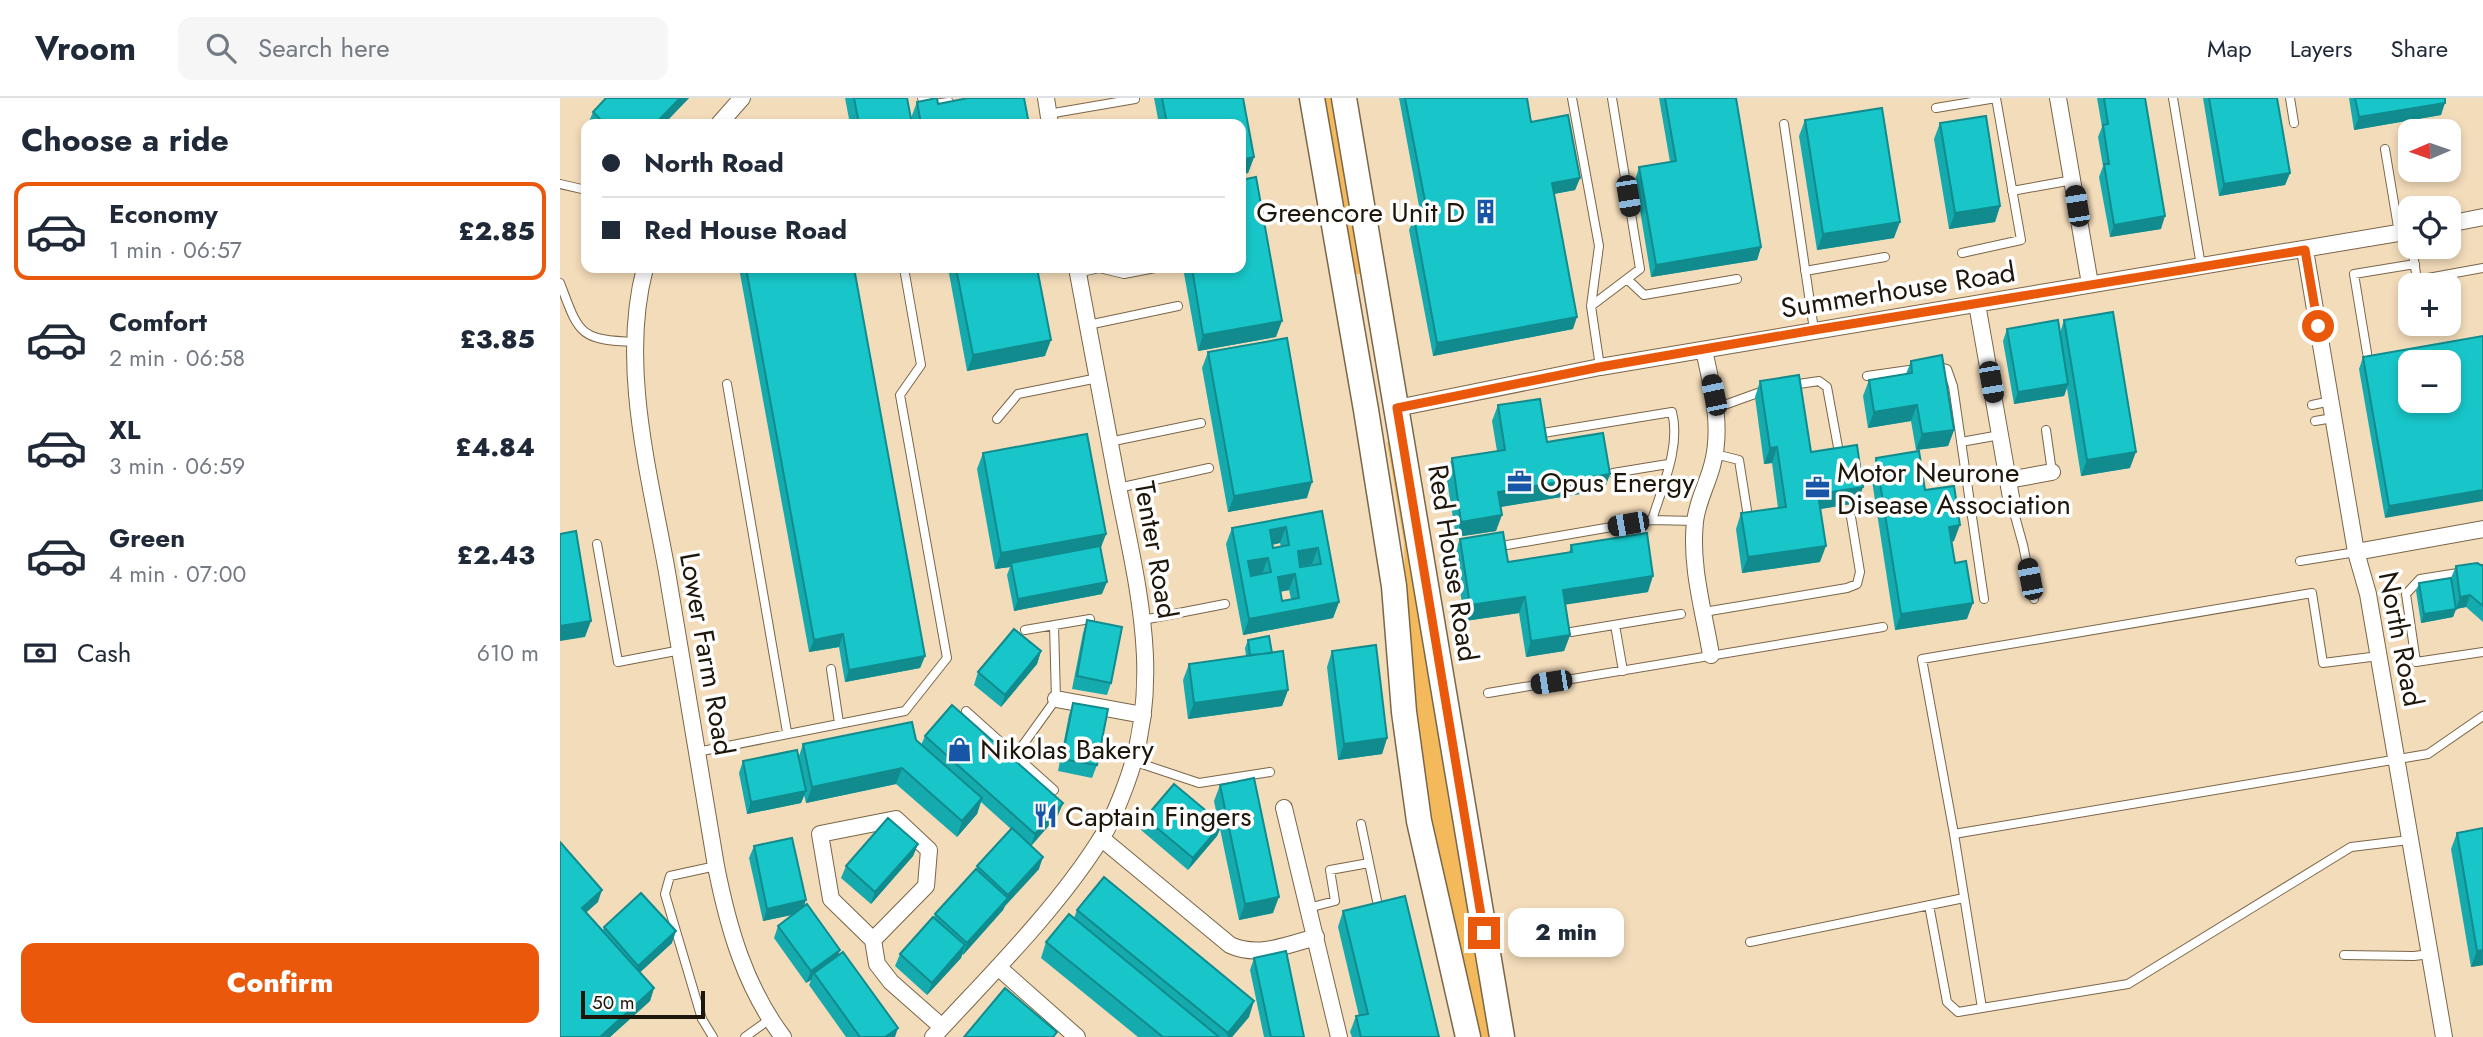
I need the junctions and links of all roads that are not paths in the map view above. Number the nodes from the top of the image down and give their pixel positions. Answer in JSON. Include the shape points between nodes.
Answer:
{"nodes":[{"id":1,"x":742,"y":98,"type":"edge"},
{"id":2,"x":922,"y":98,"type":"edge"},
{"id":3,"x":1312,"y":98,"type":"edge"},
{"id":4,"x":1344,"y":98,"type":"edge"},
{"id":5,"x":1572,"y":98,"type":"edge"},
{"id":6,"x":1612,"y":98,"type":"edge"},
{"id":7,"x":2059,"y":98,"type":"edge"},
{"id":8,"x":2173,"y":98,"type":"edge"},
{"id":9,"x":2290,"y":98,"type":"edge"},
{"id":10,"x":1135,"y":99,"type":"edge"},
{"id":11,"x":960,"y":100,"type":"edge"},
{"id":12,"x":1936,"y":108,"type":"dead end"},
{"id":13,"x":1048,"y":112,"type":"edge"},
{"id":14,"x":723,"y":119,"type":"edge"},
{"id":15,"x":2294,"y":123,"type":"dead end"},
{"id":16,"x":1784,"y":124,"type":"dead end"},
{"id":17,"x":2385,"y":149,"type":"dead end"},
{"id":18,"x":2073,"y":180,"type":"junction"},
{"id":19,"x":560,"y":184,"type":"edge"},
{"id":20,"x":581,"y":190,"type":"edge"},
{"id":21,"x":2012,"y":191,"type":"junction"},
{"id":22,"x":2398,"y":198,"type":"edge"},
{"id":23,"x":2483,"y":218,"type":"edge"},
{"id":24,"x":2461,"y":222,"type":"edge"},
{"id":25,"x":2398,"y":234,"type":"edge"},
{"id":26,"x":2305,"y":250,"type":"junction"},
{"id":27,"x":1962,"y":253,"type":"dead end"},
{"id":28,"x":1885,"y":257,"type":"dead end"},
{"id":29,"x":2414,"y":259,"type":"edge"},
{"id":30,"x":2415,"y":264,"type":"junction"},
{"id":31,"x":2201,"y":266,"type":"junction"},
{"id":32,"x":2483,"y":268,"type":"edge"},
{"id":33,"x":1805,"y":271,"type":"junction"},
{"id":34,"x":644,"y":273,"type":"edge"},
{"id":35,"x":905,"y":273,"type":"edge"},
{"id":36,"x":1078,"y":273,"type":"edge"},
{"id":37,"x":1627,"y":279,"type":"junction"},
{"id":38,"x":1737,"y":279,"type":"dead end"},
{"id":39,"x":560,"y":283,"type":"edge"},
{"id":40,"x":2090,"y":284,"type":"junction"},
{"id":41,"x":1977,"y":304,"type":"junction"},
{"id":42,"x":1178,"y":306,"type":"dead end"},
{"id":43,"x":1591,"y":306,"type":"junction"},
{"id":44,"x":1088,"y":325,"type":"junction"},
{"id":45,"x":1814,"y":330,"type":"junction"},
{"id":46,"x":635,"y":342,"type":"junction"},
{"id":47,"x":1704,"y":349,"type":"junction"},
{"id":48,"x":2367,"y":353,"type":"edge"},
{"id":49,"x":1600,"y":367,"type":"junction"},
{"id":50,"x":1867,"y":376,"type":"dead end"},
{"id":51,"x":1098,"y":378,"type":"junction"},
{"id":52,"x":727,"y":384,"type":"dead end"},
{"id":53,"x":2331,"y":401,"type":"junction"},
{"id":54,"x":2312,"y":405,"type":"dead end"},
{"id":55,"x":1397,"y":408,"type":"junction"},
{"id":56,"x":1716,"y":408,"type":"junction"},
{"id":57,"x":2333,"y":418,"type":"junction"},
{"id":58,"x":997,"y":419,"type":"dead end"},
{"id":59,"x":2315,"y":421,"type":"dead end"},
{"id":60,"x":1201,"y":423,"type":"dead end"},
{"id":61,"x":2046,"y":430,"type":"dead end"},
{"id":62,"x":1543,"y":433,"type":"edge"},
{"id":63,"x":2001,"y":435,"type":"junction"},
{"id":64,"x":1109,"y":442,"type":"junction"},
{"id":65,"x":1961,"y":442,"type":"junction"},
{"id":66,"x":1715,"y":454,"type":"junction"},
{"id":67,"x":1840,"y":460,"type":"edge"},
{"id":68,"x":1668,"y":464,"type":"junction"},
{"id":69,"x":1209,"y":468,"type":"dead end"},
{"id":70,"x":2052,"y":472,"type":"joint"},
{"id":71,"x":1614,"y":473,"type":"dead end"},
{"id":72,"x":2008,"y":480,"type":"junction"},
{"id":73,"x":1118,"y":488,"type":"junction"},
{"id":74,"x":2013,"y":509,"type":"joint"},
{"id":75,"x":1851,"y":517,"type":"dead end"},
{"id":76,"x":1652,"y":520,"type":"junction"},
{"id":77,"x":1695,"y":521,"type":"junction"},
{"id":78,"x":1749,"y":524,"type":"edge"},
{"id":79,"x":2483,"y":529,"type":"edge"},
{"id":80,"x":597,"y":544,"type":"dead end"},
{"id":81,"x":1507,"y":545,"type":"edge"},
{"id":82,"x":2356,"y":552,"type":"junction"},
{"id":83,"x":2300,"y":561,"type":"dead end"},
{"id":84,"x":2483,"y":569,"type":"edge"},
{"id":85,"x":1394,"y":586,"type":"junction"},
{"id":86,"x":1984,"y":599,"type":"dead end"},
{"id":87,"x":2034,"y":599,"type":"dead end"},
{"id":88,"x":1225,"y":604,"type":"dead end"},
{"id":89,"x":1704,"y":612,"type":"junction"},
{"id":90,"x":1681,"y":614,"type":"dead end"},
{"id":91,"x":1090,"y":619,"type":"edge"},
{"id":92,"x":1143,"y":620,"type":"junction"},
{"id":93,"x":1054,"y":625,"type":"junction"},
{"id":94,"x":1615,"y":625,"type":"junction"},
{"id":95,"x":1883,"y":627,"type":"dead end"},
{"id":96,"x":1025,"y":630,"type":"dead end"},
{"id":97,"x":1571,"y":632,"type":"edge"},
{"id":98,"x":681,"y":650,"type":"junction"},
{"id":99,"x":2483,"y":652,"type":"edge"},
{"id":100,"x":1711,"y":655,"type":"junction"},
{"id":101,"x":2379,"y":656,"type":"junction"},
{"id":102,"x":831,"y":669,"type":"dead end"},
{"id":103,"x":1623,"y":671,"type":"junction"},
{"id":104,"x":1488,"y":693,"type":"dead end"},
{"id":105,"x":1055,"y":699,"type":"junction"},
{"id":106,"x":966,"y":711,"type":"dead end"},
{"id":107,"x":1143,"y":715,"type":"junction"},
{"id":108,"x":2483,"y":716,"type":"edge"},
{"id":109,"x":839,"y":723,"type":"junction"},
{"id":110,"x":788,"y":732,"type":"junction"},
{"id":111,"x":697,"y":751,"type":"junction"},
{"id":112,"x":1015,"y":756,"type":"junction"},
{"id":113,"x":2396,"y":759,"type":"junction"},
{"id":114,"x":1133,"y":761,"type":"junction"},
{"id":115,"x":1269,"y":772,"type":"dead end"},
{"id":116,"x":1054,"y":790,"type":"dead end"},
{"id":117,"x":1284,"y":808,"type":"dead end"},
{"id":118,"x":1361,"y":824,"type":"dead end"},
{"id":119,"x":1954,"y":834,"type":"junction"},
{"id":120,"x":1101,"y":838,"type":"junction"},
{"id":121,"x":2409,"y":840,"type":"junction"},
{"id":122,"x":1369,"y":863,"type":"junction"},
{"id":123,"x":716,"y":866,"type":"junction"},
{"id":124,"x":1964,"y":898,"type":"junction"},
{"id":125,"x":1377,"y":901,"type":"edge"},
{"id":126,"x":1929,"y":905,"type":"junction"},
{"id":127,"x":1308,"y":908,"type":"junction"},
{"id":128,"x":1315,"y":937,"type":"junction"},
{"id":129,"x":873,"y":940,"type":"junction"},
{"id":130,"x":1750,"y":942,"type":"dead end"},
{"id":131,"x":2430,"y":954,"type":"junction"},
{"id":132,"x":2344,"y":956,"type":"dead end"},
{"id":133,"x":998,"y":967,"type":"junction"},
{"id":134,"x":1982,"y":1009,"type":"junction"},
{"id":135,"x":770,"y":1020,"type":"junction"},
{"id":136,"x":937,"y":1032,"type":"edge"},
{"id":137,"x":713,"y":1037,"type":"edge"},
{"id":138,"x":745,"y":1037,"type":"edge"},
{"id":139,"x":783,"y":1037,"type":"edge"},
{"id":140,"x":1077,"y":1037,"type":"edge"},
{"id":141,"x":1339,"y":1037,"type":"edge"},
{"id":142,"x":1468,"y":1037,"type":"edge"},
{"id":143,"x":1502,"y":1037,"type":"edge"},
{"id":144,"x":2444,"y":1037,"type":"edge"}],
"edges":[{"from":1,"to":14,"type":"street"},
{"from":2,"to":11,"type":"lane","via":[[933,104]]},
{"from":3,"to":85,"type":"main road"},
{"from":4,"to":55,"type":"main road","name":"Red House Road"},
{"from":5,"to":43,"type":"lane","via":[[1599,246]]},
{"from":6,"to":37,"type":"lane","via":[[1640,269]]},
{"from":7,"to":18,"type":"street"},
{"from":8,"to":31,"type":"lane"},
{"from":9,"to":15,"type":"lane"},
{"from":10,"to":13,"type":"lane"},
{"from":12,"to":21,"type":"lane","via":[[1996,98]]},
{"from":16,"to":33,"type":"lane"},
{"from":17,"to":22,"type":"lane"},
{"from":18,"to":21,"type":"lane"},
{"from":18,"to":40,"type":"street"},
{"from":19,"to":20,"type":"lane"},
{"from":21,"to":27,"type":"lane","via":[[2021,240]]},
{"from":23,"to":24,"type":"street"},
{"from":25,"to":26,"type":"street","name":"Summerhouse Road"},
{"from":26,"to":31,"type":"street","name":"Summerhouse Road"},
{"from":26,"to":53,"type":"street","name":"North Road"},
{"from":28,"to":33,"type":"lane"},
{"from":29,"to":30,"type":"lane"},
{"from":30,"to":32,"type":"lane","via":[[2417,280]]},
{"from":30,"to":48,"type":"lane","via":[[2354,274]]},
{"from":31,"to":40,"type":"street","name":"Summerhouse Road"},
{"from":33,"to":45,"type":"lane"},
{"from":34,"to":46,"type":"street","name":"Lower Farm Road"},
{"from":35,"to":109,"type":"lane","via":[[921,365],[900,396],[947,658],[905,711]]},
{"from":36,"to":44,"type":"street","name":"Tenter Road"},
{"from":37,"to":38,"type":"lane","via":[[1644,295]]},
{"from":37,"to":43,"type":"lane"},
{"from":39,"to":46,"type":"lane","via":[[583,332]]},
{"from":40,"to":41,"type":"street","name":"Summerhouse Road"},
{"from":41,"to":45,"type":"street","name":"Summerhouse Road"},
{"from":41,"to":63,"type":"street"},
{"from":42,"to":44,"type":"lane"},
{"from":43,"to":49,"type":"lane"},
{"from":44,"to":51,"type":"street","name":"Tenter Road"},
{"from":45,"to":47,"type":"street","name":"Summerhouse Road"},
{"from":46,"to":98,"type":"street","name":"Lower Farm Road","via":[[640,418]]},
{"from":47,"to":49,"type":"street","name":"Summerhouse Road"},
{"from":47,"to":56,"type":"street"},
{"from":49,"to":55,"type":"street","name":"Summerhouse Road"},
{"from":50,"to":65,"type":"lane","via":[[1939,365],[1947,369]]},
{"from":51,"to":58,"type":"lane","via":[[1018,394]]},
{"from":51,"to":64,"type":"street","name":"Tenter Road"},
{"from":52,"to":110,"type":"lane"},
{"from":53,"to":54,"type":"lane"},
{"from":53,"to":57,"type":"street","name":"North Road"},
{"from":55,"to":85,"type":"main road","via":[[1384,419],[1380,432],[1397,543]]},
{"from":55,"to":143,"type":"main road","name":"Red House Road"},
{"from":56,"to":66,"type":"street"},
{"from":56,"to":67,"type":"lane","via":[[1766,390],[1819,381],[1829,394]]},
{"from":57,"to":59,"type":"lane"},
{"from":57,"to":82,"type":"street","name":"North Road"},
{"from":60,"to":64,"type":"lane"},
{"from":61,"to":70,"type":"lane"},
{"from":62,"to":68,"type":"lane","via":[[1672,412],[1674,439]]},
{"from":63,"to":65,"type":"lane"},
{"from":63,"to":72,"type":"street"},
{"from":64,"to":73,"type":"street","name":"Tenter Road"},
{"from":65,"to":86,"type":"lane"},
{"from":66,"to":77,"type":"street"},
{"from":66,"to":78,"type":"lane","via":[[1739,460]]},
{"from":68,"to":71,"type":"lane"},
{"from":68,"to":76,"type":"lane"},
{"from":69,"to":73,"type":"lane"},
{"from":70,"to":72,"type":"street"},
{"from":72,"to":74,"type":"street"},
{"from":73,"to":92,"type":"street","name":"Tenter Road"},
{"from":74,"to":87,"type":"lane"},
{"from":75,"to":89,"type":"lane","via":[[1860,572],[1853,586]]},
{"from":76,"to":77,"type":"lane"},
{"from":76,"to":81,"type":"lane"},
{"from":77,"to":89,"type":"street"},
{"from":79,"to":82,"type":"street"},
{"from":80,"to":98,"type":"lane","via":[[618,662]]},
{"from":82,"to":83,"type":"lane"},
{"from":82,"to":101,"type":"street","name":"North Road"},
{"from":84,"to":99,"type":"lane","via":[[2420,579],[2406,594],[2416,662]]},
{"from":85,"to":142,"type":"main road","via":[[1419,821]]},
{"from":88,"to":92,"type":"lane"},
{"from":89,"to":100,"type":"street"},
{"from":90,"to":94,"type":"lane"},
{"from":91,"to":93,"type":"lane"},
{"from":92,"to":107,"type":"street","name":"Tenter Road"},
{"from":93,"to":96,"type":"lane"},
{"from":93,"to":105,"type":"lane"},
{"from":94,"to":97,"type":"lane"},
{"from":94,"to":103,"type":"lane"},
{"from":95,"to":100,"type":"lane"},
{"from":98,"to":111,"type":"street","name":"Lower Farm Road"},
{"from":100,"to":103,"type":"lane"},
{"from":101,"to":113,"type":"street","name":"North Road"},
{"from":101,"to":119,"type":"lane","via":[[2323,663],[2312,593],[1922,659]]},
{"from":102,"to":109,"type":"lane"},
{"from":103,"to":104,"type":"lane"},
{"from":105,"to":107,"type":"street"},
{"from":105,"to":112,"type":"lane"},
{"from":106,"to":112,"type":"lane"},
{"from":107,"to":114,"type":"street","name":"Tenter Road"},
{"from":108,"to":113,"type":"lane","via":[[2428,754]]},
{"from":109,"to":110,"type":"lane"},
{"from":110,"to":111,"type":"lane"},
{"from":111,"to":123,"type":"street","name":"Lower Farm Road"},
{"from":112,"to":116,"type":"lane"},
{"from":113,"to":119,"type":"lane"},
{"from":113,"to":121,"type":"street","name":"North Road"},
{"from":114,"to":115,"type":"lane","via":[[1199,783]]},
{"from":114,"to":120,"type":"street","name":"Tenter Road"},
{"from":117,"to":127,"type":"street"},
{"from":118,"to":122,"type":"lane"},
{"from":119,"to":124,"type":"lane"},
{"from":120,"to":128,"type":"street","via":[[1230,945],[1265,950]]},
{"from":120,"to":133,"type":"street","name":"Tenter Road","via":[[1076,876]]},
{"from":121,"to":131,"type":"street","name":"North Road"},
{"from":121,"to":134,"type":"lane","via":[[2351,847],[2128,984]]},
{"from":122,"to":125,"type":"lane"},
{"from":122,"to":127,"type":"lane","via":[[1330,870],[1335,901]]},
{"from":123,"to":135,"type":"street","name":"Lower Farm Road","via":[[734,941]]},
{"from":123,"to":137,"type":"lane","via":[[670,876],[665,894],[702,1019]]},
{"from":124,"to":126,"type":"lane"},
{"from":124,"to":134,"type":"lane"},
{"from":126,"to":130,"type":"lane"},
{"from":126,"to":134,"type":"lane","via":[[1948,1002],[1958,1012]]},
{"from":127,"to":128,"type":"street"},
{"from":128,"to":141,"type":"street"},
{"from":129,"to":129,"type":"street","name":"Tenter Road","via":[[831,899],[820,834],[896,819],[929,850],[926,886]]},
{"from":129,"to":136,"type":"street","name":"Tenter Road","via":[[877,964]]},
{"from":131,"to":132,"type":"lane"},
{"from":131,"to":144,"type":"street","name":"North Road"},
{"from":133,"to":136,"type":"street","name":"Tenter Road"},
{"from":133,"to":140,"type":"street"},
{"from":135,"to":138,"type":"lane"},
{"from":135,"to":139,"type":"street","name":"Lower Farm Road"}]}
